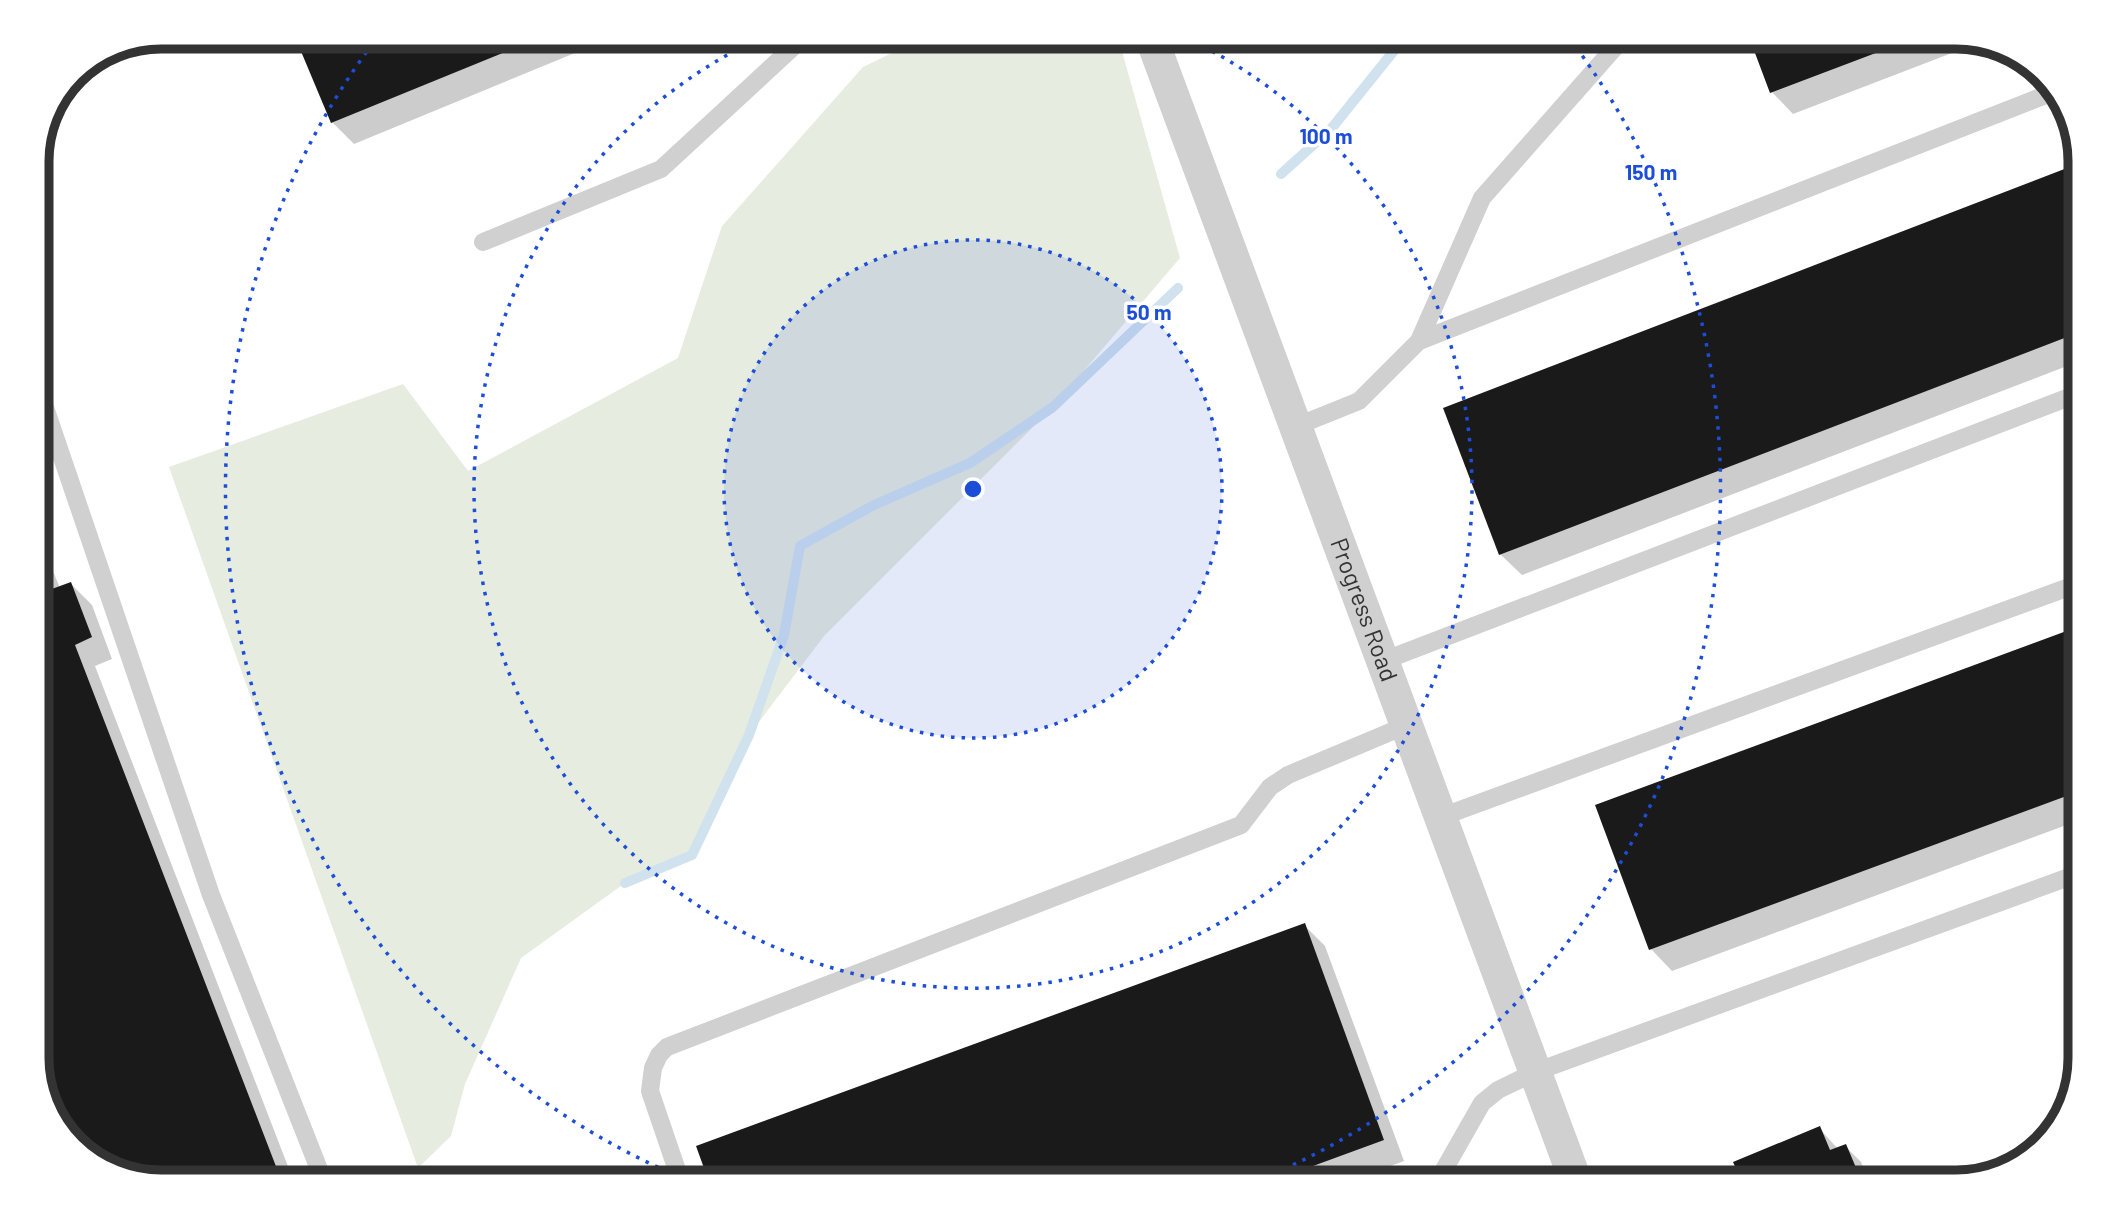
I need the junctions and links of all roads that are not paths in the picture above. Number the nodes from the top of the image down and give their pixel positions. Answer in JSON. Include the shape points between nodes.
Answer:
{"nodes":[{"id":1,"x":791,"y":49,"type":"edge"},
{"id":2,"x":1156,"y":49,"type":"edge"},
{"id":3,"x":1613,"y":49,"type":"edge"},
{"id":4,"x":2047,"y":96,"type":"edge"},
{"id":5,"x":483,"y":242,"type":"dead end"},
{"id":6,"x":1419,"y":341,"type":"junction"},
{"id":7,"x":2068,"y":398,"type":"edge"},
{"id":8,"x":49,"y":419,"type":"edge"},
{"id":9,"x":1297,"y":426,"type":"junction"},
{"id":10,"x":2068,"y":587,"type":"edge"},
{"id":11,"x":1383,"y":661,"type":"junction"},
{"id":12,"x":1407,"y":725,"type":"junction"},
{"id":13,"x":1441,"y":817,"type":"junction"},
{"id":14,"x":2068,"y":877,"type":"edge"},
{"id":15,"x":1535,"y":1072,"type":"junction"},
{"id":16,"x":319,"y":1170,"type":"edge"},
{"id":17,"x":677,"y":1170,"type":"edge"},
{"id":18,"x":1444,"y":1170,"type":"edge"},
{"id":19,"x":1572,"y":1170,"type":"edge"}],
"edges":[{"from":1,"to":5,"type":"lane","via":[[661,169]]},
{"from":2,"to":9,"type":"street","name":"Progress Road"},
{"from":3,"to":6,"type":"lane","via":[[1482,198]]},
{"from":4,"to":6,"type":"lane"},
{"from":6,"to":9,"type":"lane","via":[[1359,401]]},
{"from":7,"to":11,"type":"lane"},
{"from":8,"to":16,"type":"lane","via":[[211,895]]},
{"from":9,"to":11,"type":"street","name":"Progress Road"},
{"from":10,"to":13,"type":"lane"},
{"from":11,"to":12,"type":"street","name":"Progress Road"},
{"from":12,"to":13,"type":"street","name":"Progress Road"},
{"from":12,"to":17,"type":"lane","via":[[1287,775],[1270,787],[1241,825],[667,1047],[653,1068],[650,1091]]},
{"from":13,"to":15,"type":"street","name":"Progress Road"},
{"from":14,"to":15,"type":"lane"},
{"from":15,"to":18,"type":"lane","via":[[1482,1103]]},
{"from":15,"to":19,"type":"street","name":"Progress Road"}]}
